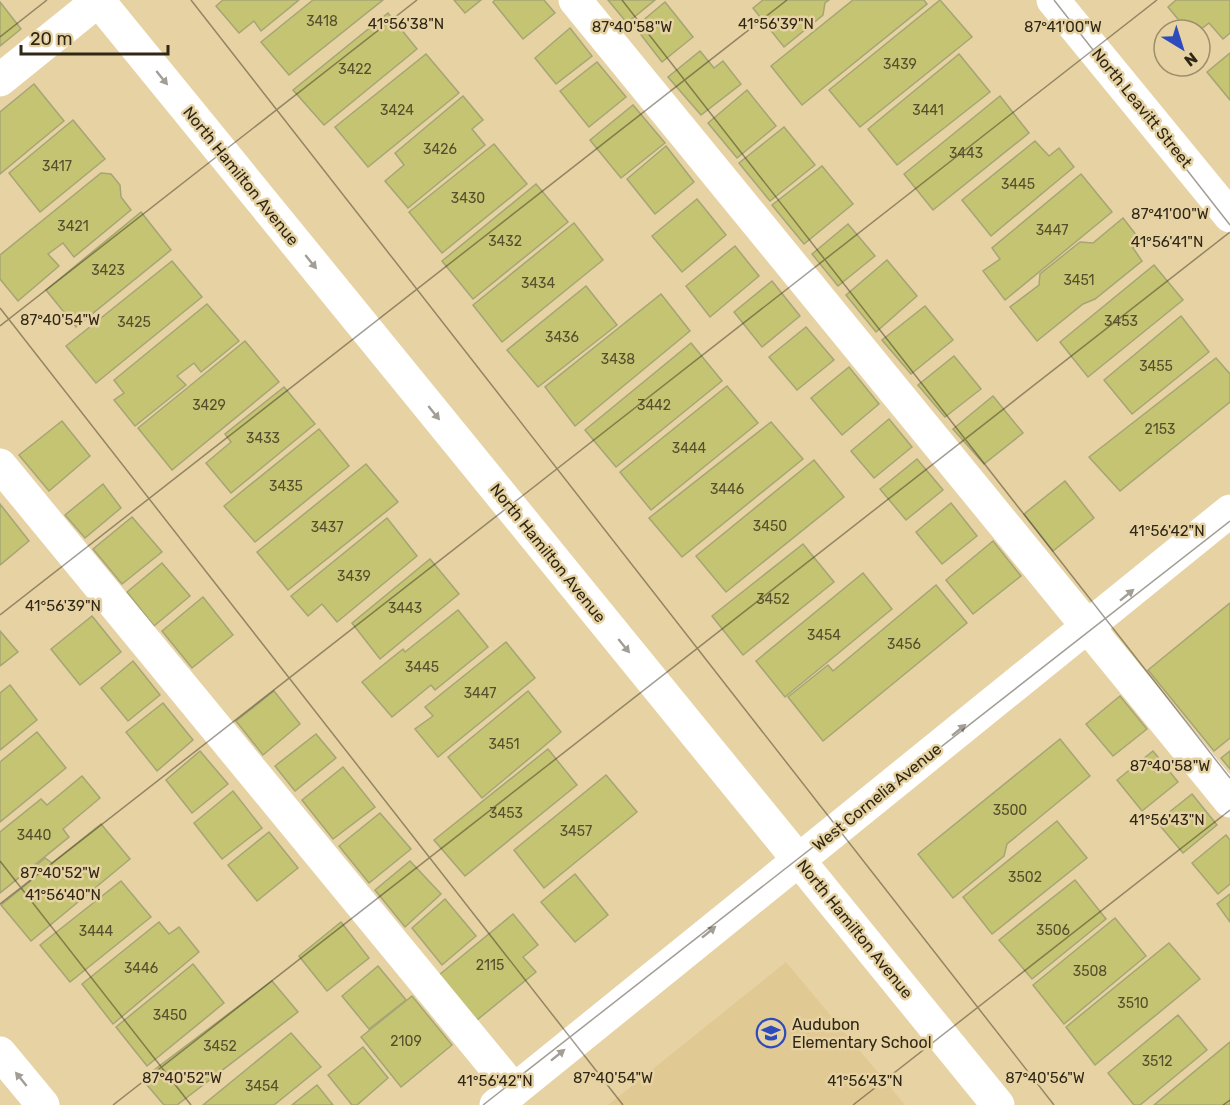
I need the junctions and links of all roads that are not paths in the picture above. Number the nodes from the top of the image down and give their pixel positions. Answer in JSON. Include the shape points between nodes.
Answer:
{"nodes":[{"id":1,"x":99,"y":0,"type":"edge"},
{"id":2,"x":575,"y":0,"type":"edge"},
{"id":3,"x":1053,"y":0,"type":"edge"},
{"id":4,"x":0,"y":80,"type":"edge"},
{"id":5,"x":1230,"y":216,"type":"edge"},
{"id":6,"x":0,"y":465,"type":"edge"},
{"id":7,"x":1230,"y":512,"type":"edge"},
{"id":8,"x":1087,"y":627,"type":"junction"},
{"id":9,"x":1230,"y":801,"type":"edge"},
{"id":10,"x":799,"y":861,"type":"junction"},
{"id":11,"x":0,"y":1053,"type":"edge"},
{"id":12,"x":505,"y":1098,"type":"edge"},
{"id":13,"x":43,"y":1105,"type":"edge"},
{"id":14,"x":998,"y":1105,"type":"edge"}],
"edges":[{"from":1,"to":4,"type":"street"},
{"from":1,"to":10,"type":"street","name":"North Hamilton Avenue","one_way":true},
{"from":2,"to":8,"type":"street"},
{"from":3,"to":5,"type":"street","name":"North Leavitt Street"},
{"from":6,"to":12,"type":"street"},
{"from":8,"to":7,"type":"street","name":"West Cornelia Avenue","one_way":true},
{"from":8,"to":9,"type":"street"},
{"from":10,"to":8,"type":"street","name":"West Cornelia Avenue","one_way":true},
{"from":12,"to":10,"type":"street","name":"West Cornelia Avenue","one_way":true},
{"from":10,"to":14,"type":"street","name":"North Hamilton Avenue"},
{"from":13,"to":11,"type":"street","one_way":true}]}
